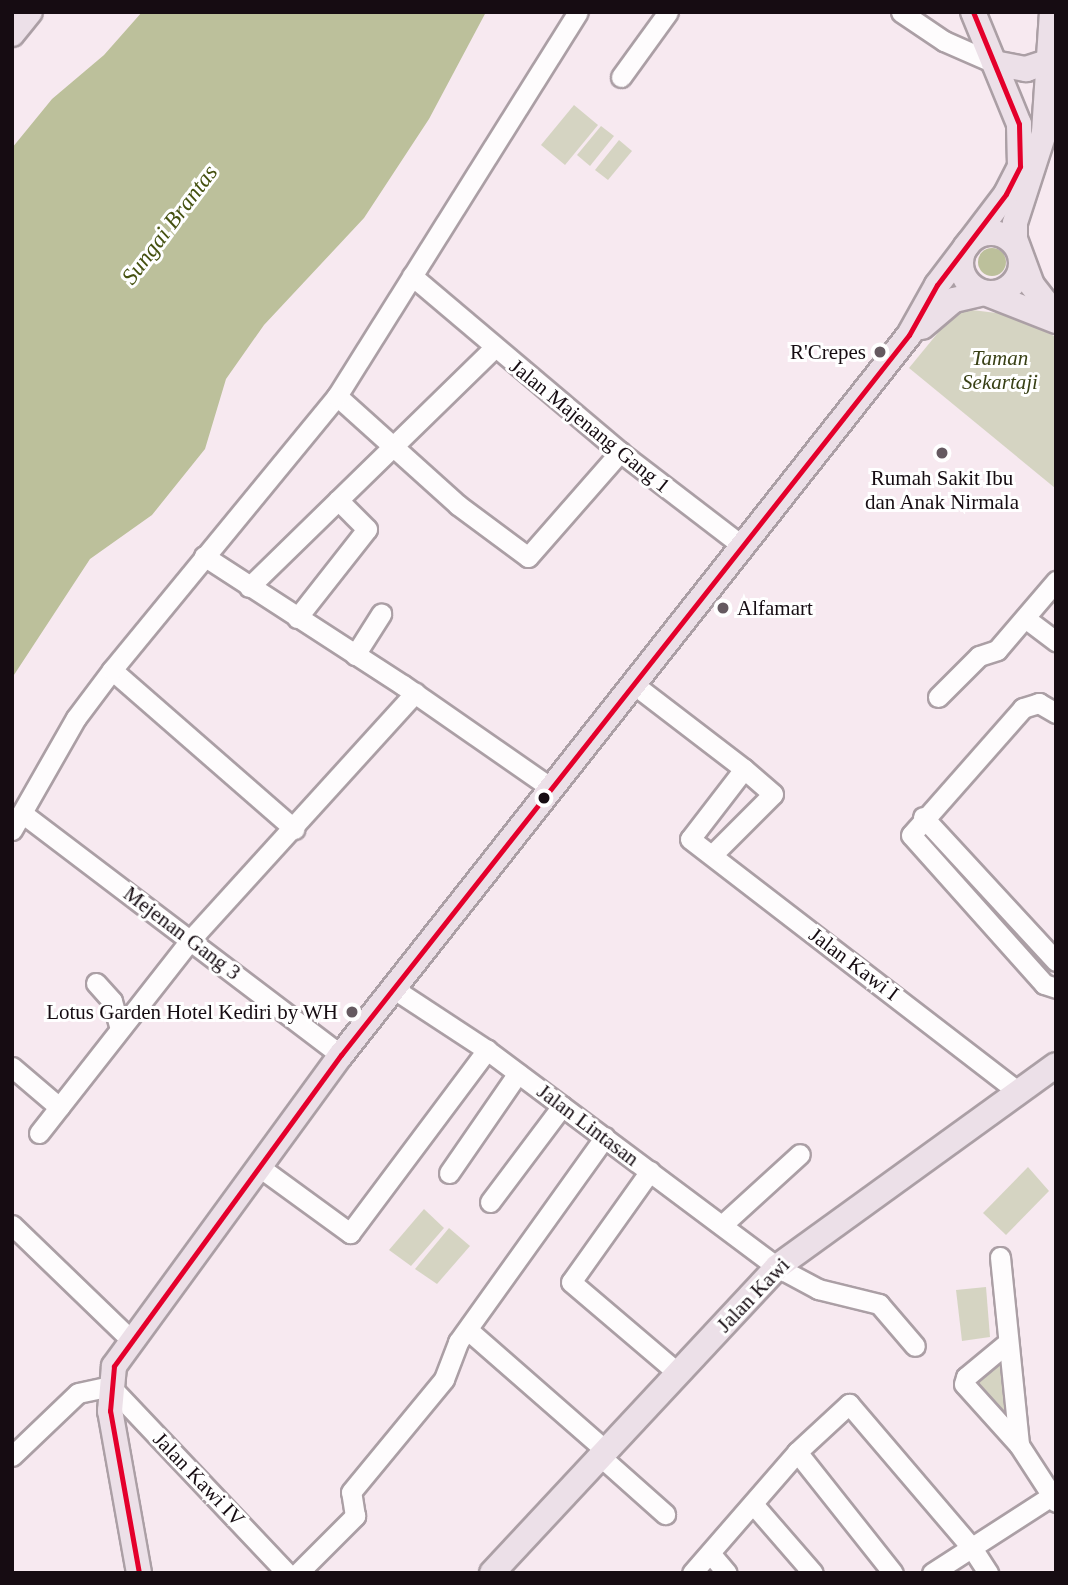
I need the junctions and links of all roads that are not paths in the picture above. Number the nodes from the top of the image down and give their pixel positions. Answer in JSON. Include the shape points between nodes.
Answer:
{"nodes":[{"id":1,"x":30,"y":12,"type":"edge"},
{"id":2,"x":578,"y":12,"type":"edge"},
{"id":3,"x":668,"y":12,"type":"edge"},
{"id":4,"x":901,"y":12,"type":"edge"},
{"id":5,"x":973,"y":12,"type":"edge"},
{"id":6,"x":1052,"y":12,"type":"edge"},
{"id":7,"x":12,"y":34,"type":"edge"},
{"id":8,"x":1050,"y":61,"type":"junction"},
{"id":9,"x":994,"y":63,"type":"junction"},
{"id":10,"x":621,"y":77,"type":"dead end"},
{"id":11,"x":968,"y":245,"type":"junction"},
{"id":12,"x":1019,"y":253,"type":"junction"},
{"id":13,"x":418,"y":280,"type":"junction"},
{"id":14,"x":985,"y":293,"type":"junction"},
{"id":15,"x":1056,"y":319,"type":"edge"},
{"id":16,"x":909,"y":335,"type":"junction"},
{"id":17,"x":494,"y":348,"type":"junction"},
{"id":18,"x":337,"y":396,"type":"junction"},
{"id":19,"x":392,"y":447,"type":"junction"},
{"id":20,"x":620,"y":452,"type":"junction"},
{"id":21,"x":338,"y":500,"type":"junction"},
{"id":22,"x":744,"y":547,"type":"junction"},
{"id":23,"x":204,"y":556,"type":"junction"},
{"id":24,"x":1056,"y":580,"type":"edge"},
{"id":25,"x":249,"y":587,"type":"junction"},
{"id":26,"x":381,"y":614,"type":"dead end"},
{"id":27,"x":297,"y":618,"type":"junction"},
{"id":28,"x":1025,"y":618,"type":"junction"},
{"id":29,"x":1056,"y":641,"type":"edge"},
{"id":30,"x":355,"y":655,"type":"junction"},
{"id":31,"x":112,"y":670,"type":"junction"},
{"id":32,"x":632,"y":683,"type":"junction"},
{"id":33,"x":415,"y":693,"type":"junction"},
{"id":34,"x":938,"y":697,"type":"dead end"},
{"id":35,"x":1056,"y":713,"type":"edge"},
{"id":36,"x":744,"y":769,"type":"junction"},
{"id":37,"x":550,"y":787,"type":"junction"},
{"id":38,"x":923,"y":817,"type":"junction"},
{"id":39,"x":17,"y":821,"type":"edge"},
{"id":40,"x":294,"y":829,"type":"junction"},
{"id":41,"x":712,"y":855,"type":"junction"},
{"id":42,"x":191,"y":939,"type":"junction"},
{"id":43,"x":1056,"y":961,"type":"edge"},
{"id":44,"x":1052,"y":982,"type":"edge"},
{"id":45,"x":96,"y":983,"type":"dead end"},
{"id":46,"x":394,"y":989,"type":"junction"},
{"id":47,"x":120,"y":1029,"type":"junction"},
{"id":48,"x":487,"y":1050,"type":"junction"},
{"id":49,"x":341,"y":1055,"type":"junction"},
{"id":50,"x":1056,"y":1065,"type":"edge"},
{"id":51,"x":12,"y":1067,"type":"edge"},
{"id":52,"x":518,"y":1073,"type":"junction"},
{"id":53,"x":1036,"y":1084,"type":"edge"},
{"id":54,"x":562,"y":1106,"type":"junction"},
{"id":55,"x":59,"y":1107,"type":"junction"},
{"id":56,"x":39,"y":1133,"type":"dead end"},
{"id":57,"x":605,"y":1137,"type":"junction"},
{"id":58,"x":800,"y":1154,"type":"dead end"},
{"id":59,"x":258,"y":1167,"type":"junction"},
{"id":60,"x":650,"y":1171,"type":"junction"},
{"id":61,"x":449,"y":1172,"type":"dead end"},
{"id":62,"x":489,"y":1202,"type":"dead end"},
{"id":63,"x":12,"y":1225,"type":"edge"},
{"id":64,"x":722,"y":1225,"type":"junction"},
{"id":65,"x":1000,"y":1256,"type":"dead end"},
{"id":66,"x":777,"y":1267,"type":"junction"},
{"id":67,"x":468,"y":1330,"type":"junction"},
{"id":68,"x":131,"y":1340,"type":"junction"},
{"id":69,"x":1007,"y":1343,"type":"junction"},
{"id":70,"x":915,"y":1346,"type":"dead end"},
{"id":71,"x":678,"y":1373,"type":"junction"},
{"id":72,"x":110,"y":1385,"type":"junction"},
{"id":73,"x":1019,"y":1445,"type":"junction"},
{"id":74,"x":16,"y":1446,"type":"edge"},
{"id":75,"x":797,"y":1452,"type":"junction"},
{"id":76,"x":603,"y":1454,"type":"junction"},
{"id":77,"x":1054,"y":1497,"type":"edge"},
{"id":78,"x":752,"y":1504,"type":"junction"},
{"id":79,"x":665,"y":1514,"type":"dead end"},
{"id":80,"x":972,"y":1548,"type":"junction"},
{"id":81,"x":710,"y":1553,"type":"junction"},
{"id":82,"x":139,"y":1573,"type":"edge"},
{"id":83,"x":287,"y":1573,"type":"edge"},
{"id":84,"x":298,"y":1573,"type":"edge"},
{"id":85,"x":492,"y":1573,"type":"edge"},
{"id":86,"x":692,"y":1573,"type":"edge"},
{"id":87,"x":727,"y":1573,"type":"edge"},
{"id":88,"x":813,"y":1573,"type":"edge"},
{"id":89,"x":893,"y":1573,"type":"edge"},
{"id":90,"x":932,"y":1573,"type":"edge"},
{"id":91,"x":988,"y":1573,"type":"edge"}],
"edges":[{"from":1,"to":7,"type":"main road"},
{"from":2,"to":13,"type":"street"},
{"from":3,"to":10,"type":"street"},
{"from":4,"to":9,"type":"street","via":[[944,41]]},
{"from":5,"to":9,"type":"main road"},
{"from":6,"to":8,"type":"main road"},
{"from":8,"to":9,"type":"main road","via":[[1026,69]]},
{"from":8,"to":12,"type":"main road","via":[[1044,133],[1015,223]]},
{"from":9,"to":11,"type":"main road","via":[[1019,124],[1022,148],[1006,194]]},
{"from":11,"to":12,"type":"main road","via":[[980,236],[995,234],[1010,240]]},
{"from":11,"to":14,"type":"main road","via":[[962,259],[963,274]]},
{"from":11,"to":16,"type":"main road"},
{"from":12,"to":14,"type":"main road","via":[[1021,268],[1014,283],[1001,292]]},
{"from":12,"to":15,"type":"main road","via":[[1032,285]]},
{"from":13,"to":17,"type":"street","name":"Jalan Majenang Gang 1"},
{"from":13,"to":18,"type":"street"},
{"from":14,"to":15,"type":"main road"},
{"from":14,"to":16,"type":"main road","via":[[954,300]]},
{"from":16,"to":22,"type":"main road"},
{"from":17,"to":19,"type":"street"},
{"from":17,"to":20,"type":"street","name":"Jalan Majenang Gang 1"},
{"from":18,"to":19,"type":"street"},
{"from":18,"to":23,"type":"street"},
{"from":19,"to":20,"type":"street","via":[[458,505],[528,556]]},
{"from":19,"to":21,"type":"street"},
{"from":20,"to":22,"type":"street","name":"Jalan Majenang Gang 1"},
{"from":21,"to":25,"type":"street"},
{"from":21,"to":27,"type":"street","via":[[367,529]]},
{"from":22,"to":32,"type":"main road"},
{"from":23,"to":25,"type":"street"},
{"from":23,"to":31,"type":"street"},
{"from":24,"to":28,"type":"street"},
{"from":25,"to":27,"type":"street"},
{"from":26,"to":30,"type":"street"},
{"from":27,"to":30,"type":"street"},
{"from":28,"to":29,"type":"street"},
{"from":28,"to":34,"type":"street","via":[[997,650],[979,656]]},
{"from":30,"to":33,"type":"street"},
{"from":31,"to":39,"type":"street","via":[[76,718]]},
{"from":31,"to":40,"type":"street"},
{"from":32,"to":36,"type":"street"},
{"from":32,"to":37,"type":"main road"},
{"from":33,"to":37,"type":"street"},
{"from":33,"to":40,"type":"street"},
{"from":35,"to":38,"type":"street","via":[[1039,703],[1023,708]]},
{"from":36,"to":41,"type":"street","name":"Jalan Kawi I","via":[[690,838]]},
{"from":36,"to":41,"type":"street","via":[[773,794]]},
{"from":37,"to":46,"type":"main road"},
{"from":38,"to":43,"type":"street"},
{"from":38,"to":44,"type":"street","via":[[911,835],[916,846]]},
{"from":39,"to":42,"type":"street","name":"Mejenan Gang 3"},
{"from":40,"to":42,"type":"street"},
{"from":41,"to":53,"type":"street","name":"Jalan Kawi I"},
{"from":42,"to":47,"type":"street"},
{"from":42,"to":49,"type":"street","name":"Mejenan Gang 3"},
{"from":45,"to":47,"type":"street","via":[[112,1001]]},
{"from":46,"to":48,"type":"street","name":"Jalan Lintasan"},
{"from":46,"to":49,"type":"main road"},
{"from":47,"to":55,"type":"street"},
{"from":48,"to":52,"type":"street","name":"Jalan Lintasan"},
{"from":48,"to":59,"type":"street","via":[[350,1233]]},
{"from":49,"to":59,"type":"main road"},
{"from":50,"to":53,"type":"main road","name":"Jalan Kawi"},
{"from":51,"to":55,"type":"street"},
{"from":52,"to":54,"type":"street","name":"Jalan Lintasan"},
{"from":52,"to":61,"type":"street"},
{"from":53,"to":66,"type":"main road","name":"Jalan Kawi"},
{"from":54,"to":57,"type":"street","name":"Jalan Lintasan"},
{"from":54,"to":62,"type":"street"},
{"from":55,"to":56,"type":"street"},
{"from":57,"to":60,"type":"street","name":"Jalan Lintasan"},
{"from":57,"to":67,"type":"street"},
{"from":58,"to":64,"type":"street"},
{"from":59,"to":68,"type":"main road"},
{"from":60,"to":64,"type":"street","name":"Jalan Lintasan"},
{"from":60,"to":71,"type":"street","via":[[570,1282]]},
{"from":63,"to":68,"type":"street"},
{"from":64,"to":66,"type":"street","name":"Jalan Lintasan"},
{"from":65,"to":69,"type":"street"},
{"from":66,"to":70,"type":"street","name":"Jalan Lintasan","via":[[818,1289],[879,1304]]},
{"from":66,"to":71,"type":"main road","name":"Jalan Kawi"},
{"from":67,"to":76,"type":"street"},
{"from":67,"to":84,"type":"street","via":[[454,1349],[444,1379],[351,1492],[355,1516]]},
{"from":68,"to":72,"type":"main road","via":[[114,1366]]},
{"from":69,"to":73,"type":"street"},
{"from":69,"to":73,"type":"street","via":[[966,1377],[964,1384]]},
{"from":71,"to":76,"type":"main road","name":"Jalan Kawi"},
{"from":72,"to":74,"type":"street","via":[[78,1393]]},
{"from":72,"to":82,"type":"main road","via":[[110,1411]]},
{"from":72,"to":83,"type":"street","name":"Jalan Kawi IV"},
{"from":73,"to":77,"type":"street"},
{"from":75,"to":78,"type":"street"},
{"from":75,"to":80,"type":"street","via":[[849,1404]]},
{"from":75,"to":89,"type":"street"},
{"from":76,"to":79,"type":"street"},
{"from":76,"to":85,"type":"main road","name":"Jalan Kawi"},
{"from":77,"to":80,"type":"street"},
{"from":78,"to":81,"type":"street"},
{"from":78,"to":88,"type":"street"},
{"from":80,"to":90,"type":"street"},
{"from":80,"to":91,"type":"street"},
{"from":81,"to":86,"type":"street"},
{"from":81,"to":87,"type":"street"}]}
